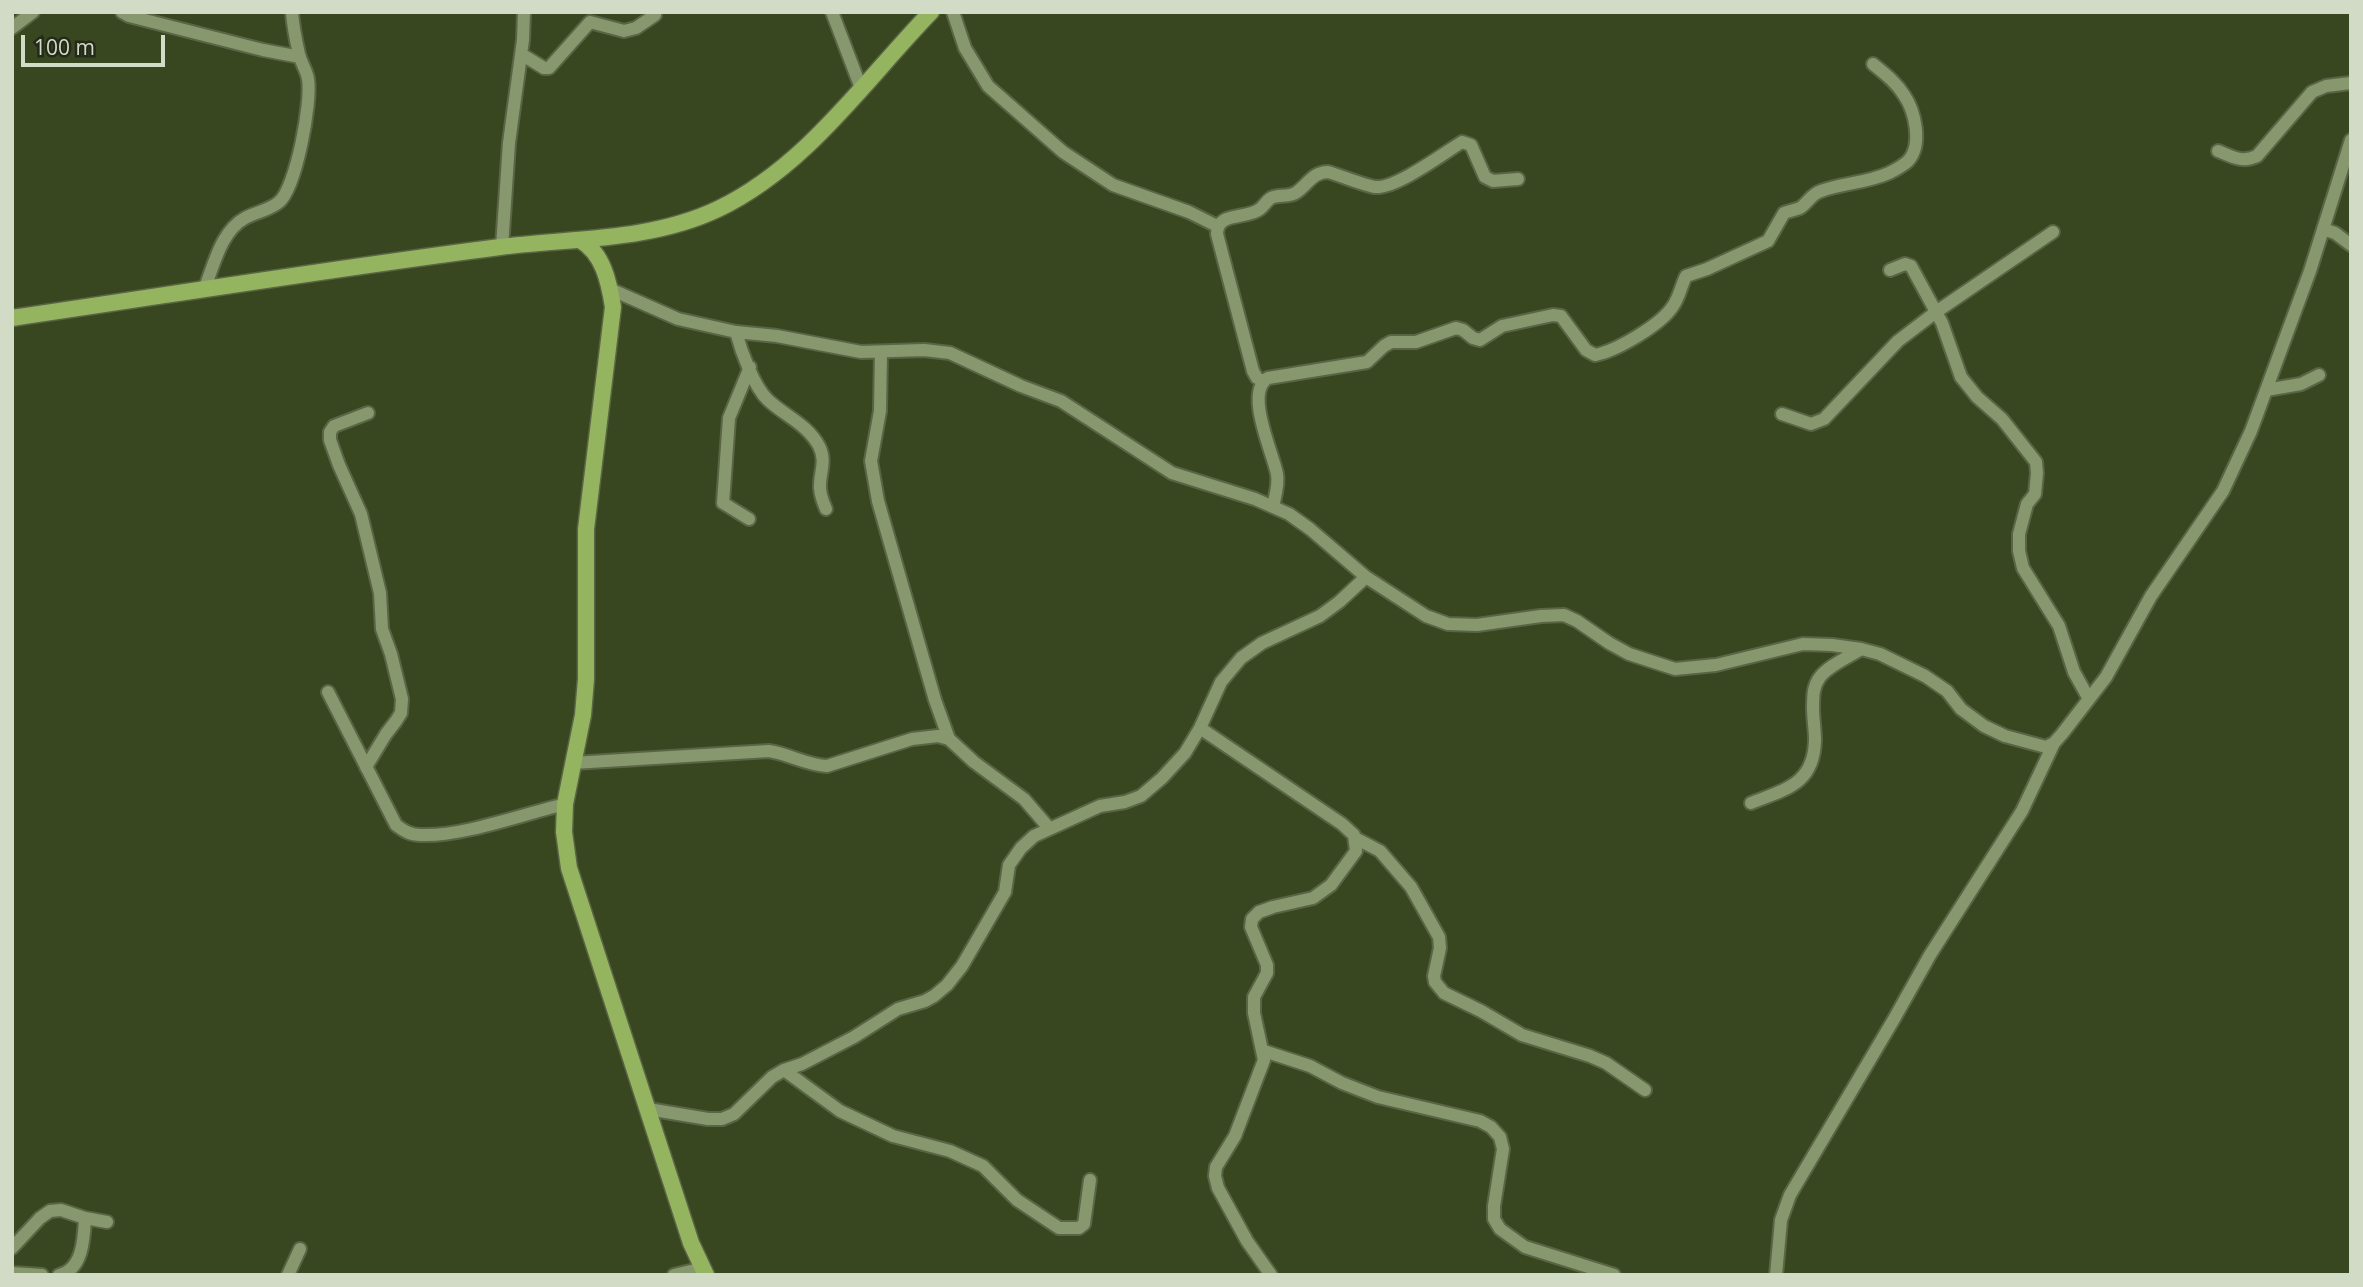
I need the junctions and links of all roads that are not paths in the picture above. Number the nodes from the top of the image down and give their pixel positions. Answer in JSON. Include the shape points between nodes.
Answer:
{"nodes":[{"id":1,"x":33,"y":12,"type":"edge"},
{"id":2,"x":121,"y":12,"type":"edge"},
{"id":3,"x":292,"y":12,"type":"edge"},
{"id":4,"x":524,"y":12,"type":"edge"},
{"id":5,"x":832,"y":12,"type":"edge"},
{"id":6,"x":931,"y":12,"type":"edge"},
{"id":7,"x":953,"y":12,"type":"edge"},
{"id":8,"x":655,"y":15,"type":"dead end"},
{"id":9,"x":12,"y":28,"type":"edge"},
{"id":10,"x":521,"y":54,"type":"junction"},
{"id":11,"x":300,"y":57,"type":"junction"},
{"id":12,"x":1873,"y":64,"type":"dead end"},
{"id":13,"x":2351,"y":83,"type":"edge"},
{"id":14,"x":861,"y":88,"type":"junction"},
{"id":15,"x":2351,"y":140,"type":"edge"},
{"id":16,"x":2218,"y":151,"type":"dead end"},
{"id":17,"x":1518,"y":179,"type":"dead end"},
{"id":18,"x":1217,"y":226,"type":"junction"},
{"id":19,"x":2323,"y":229,"type":"junction"},
{"id":20,"x":2053,"y":232,"type":"dead end"},
{"id":21,"x":624,"y":234,"type":"junction"},
{"id":22,"x":580,"y":240,"type":"junction"},
{"id":23,"x":2351,"y":245,"type":"edge"},
{"id":24,"x":502,"y":247,"type":"junction"},
{"id":25,"x":1890,"y":270,"type":"dead end"},
{"id":26,"x":608,"y":282,"type":"junction"},
{"id":27,"x":204,"y":290,"type":"junction"},
{"id":28,"x":1936,"y":312,"type":"junction"},
{"id":29,"x":12,"y":318,"type":"edge"},
{"id":30,"x":736,"y":332,"type":"junction"},
{"id":31,"x":881,"y":352,"type":"junction"},
{"id":32,"x":750,"y":367,"type":"junction"},
{"id":33,"x":2319,"y":375,"type":"dead end"},
{"id":34,"x":1263,"y":381,"type":"junction"},
{"id":35,"x":2266,"y":390,"type":"junction"},
{"id":36,"x":368,"y":413,"type":"dead end"},
{"id":37,"x":1782,"y":414,"type":"dead end"},
{"id":38,"x":1273,"y":507,"type":"junction"},
{"id":39,"x":826,"y":509,"type":"dead end"},
{"id":40,"x":748,"y":519,"type":"dead end"},
{"id":41,"x":1366,"y":577,"type":"junction"},
{"id":42,"x":1861,"y":649,"type":"junction"},
{"id":43,"x":328,"y":692,"type":"dead end"},
{"id":44,"x":2089,"y":699,"type":"junction"},
{"id":45,"x":1200,"y":728,"type":"junction"},
{"id":46,"x":949,"y":739,"type":"junction"},
{"id":47,"x":2054,"y":743,"type":"junction"},
{"id":48,"x":573,"y":763,"type":"junction"},
{"id":49,"x":366,"y":767,"type":"junction"},
{"id":50,"x":1751,"y":803,"type":"dead end"},
{"id":51,"x":565,"y":804,"type":"junction"},
{"id":52,"x":1049,"y":828,"type":"junction"},
{"id":53,"x":1355,"y":838,"type":"junction"},
{"id":54,"x":1264,"y":1051,"type":"junction"},
{"id":55,"x":784,"y":1070,"type":"junction"},
{"id":56,"x":1645,"y":1090,"type":"dead end"},
{"id":57,"x":648,"y":1109,"type":"junction"},
{"id":58,"x":1090,"y":1180,"type":"dead end"},
{"id":59,"x":85,"y":1218,"type":"junction"},
{"id":60,"x":107,"y":1222,"type":"dead end"},
{"id":61,"x":12,"y":1248,"type":"edge"},
{"id":62,"x":300,"y":1249,"type":"dead end"},
{"id":63,"x":704,"y":1271,"type":"edge"},
{"id":64,"x":12,"y":1273,"type":"edge"},
{"id":65,"x":42,"y":1275,"type":"edge"},
{"id":66,"x":60,"y":1275,"type":"edge"},
{"id":67,"x":288,"y":1275,"type":"edge"},
{"id":68,"x":674,"y":1275,"type":"edge"},
{"id":69,"x":1270,"y":1275,"type":"edge"},
{"id":70,"x":1614,"y":1275,"type":"edge"},
{"id":71,"x":1776,"y":1275,"type":"edge"}],
"edges":[{"from":1,"to":9,"type":"street"},
{"from":2,"to":11,"type":"street"},
{"from":3,"to":11,"type":"street"},
{"from":4,"to":10,"type":"street"},
{"from":5,"to":14,"type":"street"},
{"from":6,"to":14,"type":"main road"},
{"from":7,"to":18,"type":"street","via":[[965,48],[988,86],[1063,152],[1112,185]]},
{"from":8,"to":10,"type":"street","via":[[624,31],[590,22],[550,68]]},
{"from":10,"to":24,"type":"street"},
{"from":11,"to":27,"type":"street","via":[[309,81],[307,115],[290,189],[280,202],[233,225]]},
{"from":12,"to":34,"type":"street","via":[[1905,96],[1913,116],[1914,151],[1907,163],[1858,184],[1814,194],[1798,209],[1782,215],[1768,241],[1686,276],[1669,313],[1606,353],[1595,355],[1586,350],[1573,328],[1561,316],[1553,315],[1502,326],[1480,340],[1456,328],[1416,342],[1391,342],[1367,362]]},
{"from":13,"to":16,"type":"street","via":[[2312,92],[2257,156],[2240,160]]},
{"from":14,"to":21,"type":"main road","via":[[798,152],[741,196],[681,224]]},
{"from":15,"to":19,"type":"street"},
{"from":17,"to":18,"type":"street","via":[[1493,181],[1485,177],[1471,145],[1462,142],[1408,177],[1379,187],[1322,172],[1295,194],[1272,198],[1252,214],[1226,219]]},
{"from":18,"to":34,"type":"street","via":[[1253,371]]},
{"from":19,"to":23,"type":"street"},
{"from":19,"to":35,"type":"street"},
{"from":20,"to":28,"type":"street"},
{"from":21,"to":22,"type":"main road"},
{"from":21,"to":26,"type":"main road","via":[[611,247]]},
{"from":22,"to":24,"type":"main road"},
{"from":22,"to":26,"type":"main road","via":[[591,247]]},
{"from":24,"to":27,"type":"main road"},
{"from":25,"to":28,"type":"street","via":[[1912,266]]},
{"from":26,"to":30,"type":"street","via":[[678,319]]},
{"from":26,"to":48,"type":"main road","via":[[612,320],[586,529],[586,679]]},
{"from":27,"to":29,"type":"main road"},
{"from":28,"to":37,"type":"street","via":[[1898,341],[1824,419],[1811,424]]},
{"from":28,"to":44,"type":"street","via":[[1961,377],[2036,462],[2035,494],[2027,504],[2019,534],[2022,568],[2059,626],[2074,672]]},
{"from":30,"to":31,"type":"street"},
{"from":30,"to":32,"type":"street"},
{"from":31,"to":38,"type":"street","via":[[950,353],[1061,401],[1172,472]]},
{"from":31,"to":46,"type":"street","via":[[880,411],[871,461]]},
{"from":32,"to":39,"type":"street","via":[[762,393],[812,435],[821,449],[821,497]]},
{"from":32,"to":40,"type":"street","via":[[729,418],[723,488],[723,503]]},
{"from":33,"to":35,"type":"street"},
{"from":34,"to":38,"type":"street","via":[[1259,389],[1261,420],[1277,474]]},
{"from":35,"to":44,"type":"street","via":[[2223,491],[2151,596]]},
{"from":36,"to":49,"type":"street","via":[[334,426],[330,432],[361,514],[380,593],[382,629],[402,699],[397,722]]},
{"from":38,"to":41,"type":"street","via":[[1310,529]]},
{"from":41,"to":42,"type":"street","via":[[1448,624],[1564,615],[1629,654],[1675,669],[1716,666],[1803,645]]},
{"from":41,"to":45,"type":"street","via":[[1320,616],[1241,658],[1221,682]]},
{"from":42,"to":47,"type":"street","via":[[1925,676],[1984,726],[2046,747]]},
{"from":42,"to":50,"type":"street","via":[[1822,674],[1815,685],[1814,756],[1809,771],[1796,783]]},
{"from":43,"to":49,"type":"street"},
{"from":44,"to":47,"type":"street"},
{"from":45,"to":52,"type":"street","via":[[1185,753],[1141,796],[1100,806]]},
{"from":45,"to":53,"type":"street","via":[[1342,824]]},
{"from":46,"to":48,"type":"street","via":[[912,739],[827,766],[769,751]]},
{"from":46,"to":52,"type":"street","via":[[1024,800]]},
{"from":47,"to":71,"type":"street","via":[[2022,811],[1930,955],[1790,1195],[1781,1220]]},
{"from":48,"to":51,"type":"main road"},
{"from":49,"to":51,"type":"street","via":[[396,825],[406,833],[446,834]]},
{"from":51,"to":57,"type":"main road","via":[[569,868]]},
{"from":52,"to":55,"type":"street","via":[[1021,848],[1009,865],[1005,892],[947,985],[925,1001],[898,1009],[854,1037]]},
{"from":53,"to":54,"type":"street","via":[[1356,851],[1331,885],[1313,898],[1273,907],[1251,919],[1267,965],[1254,998]]},
{"from":53,"to":56,"type":"street","via":[[1380,851],[1411,887],[1439,937],[1434,976],[1444,993],[1522,1035],[1606,1063]]},
{"from":54,"to":69,"type":"street","via":[[1263,1068],[1215,1176],[1217,1188]]},
{"from":54,"to":70,"type":"street","via":[[1378,1097],[1491,1127],[1503,1149],[1494,1206],[1500,1229],[1525,1247]]},
{"from":55,"to":57,"type":"street","via":[[734,1114],[722,1119]]},
{"from":55,"to":58,"type":"street","via":[[840,1111],[893,1136],[950,1151],[983,1166],[1017,1200],[1059,1228],[1084,1224]]},
{"from":57,"to":63,"type":"main road"},
{"from":59,"to":60,"type":"street"},
{"from":59,"to":61,"type":"street","via":[[50,1211]]},
{"from":59,"to":66,"type":"street","via":[[82,1252]]},
{"from":62,"to":67,"type":"street"},
{"from":63,"to":68,"type":"street"},
{"from":64,"to":65,"type":"street"}]}
